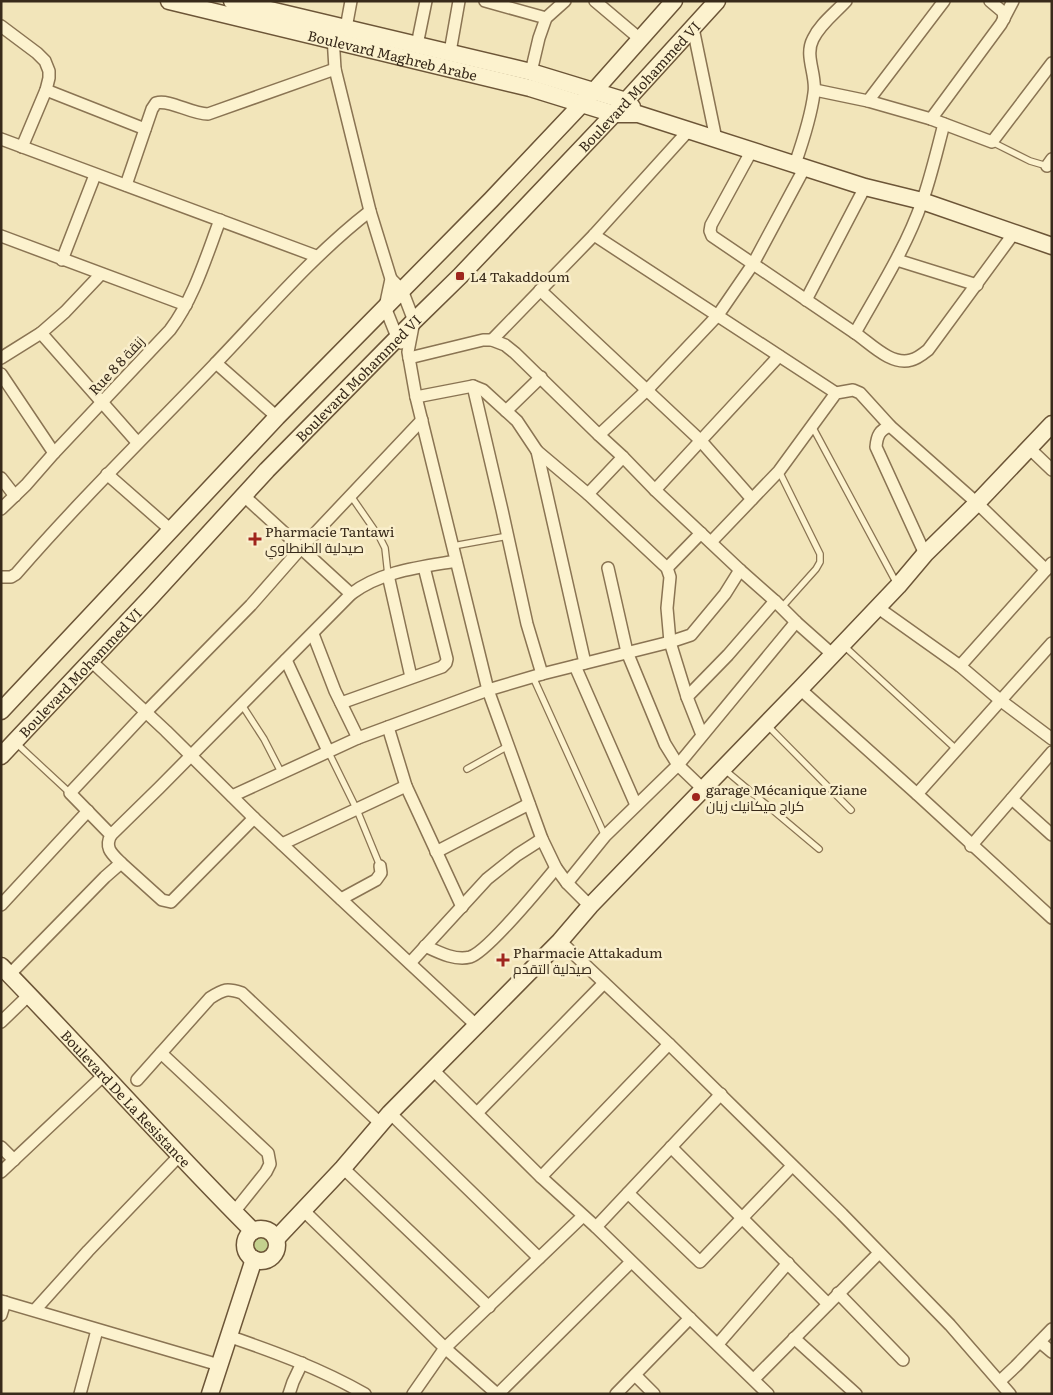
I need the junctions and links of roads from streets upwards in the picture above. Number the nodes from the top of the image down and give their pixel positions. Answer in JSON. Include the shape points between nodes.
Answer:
{"nodes":[{"id":1,"x":168,"y":1,"type":"edge"},
{"id":2,"x":232,"y":1,"type":"edge"},
{"id":3,"x":351,"y":1,"type":"edge"},
{"id":4,"x":426,"y":1,"type":"edge"},
{"id":5,"x":460,"y":1,"type":"edge"},
{"id":6,"x":485,"y":1,"type":"edge"},
{"id":7,"x":565,"y":1,"type":"edge"},
{"id":8,"x":595,"y":1,"type":"edge"},
{"id":9,"x":674,"y":1,"type":"edge"},
{"id":10,"x":717,"y":1,"type":"edge"},
{"id":11,"x":846,"y":1,"type":"edge"},
{"id":12,"x":944,"y":1,"type":"edge"},
{"id":13,"x":990,"y":1,"type":"edge"},
{"id":14,"x":1013,"y":1,"type":"edge"},
{"id":15,"x":272,"y":6,"type":"edge"},
{"id":16,"x":546,"y":18,"type":"junction"},
{"id":17,"x":1004,"y":19,"type":"junction"},
{"id":18,"x":1,"y":26,"type":"edge"},
{"id":19,"x":693,"y":28,"type":"junction"},
{"id":20,"x":338,"y":31,"type":"junction"},
{"id":21,"x":640,"y":39,"type":"junction"},
{"id":22,"x":417,"y":45,"type":"junction"},
{"id":23,"x":450,"y":52,"type":"junction"},
{"id":24,"x":1052,"y":64,"type":"edge"},
{"id":25,"x":335,"y":69,"type":"junction"},
{"id":26,"x":530,"y":72,"type":"junction"},
{"id":27,"x":46,"y":90,"type":"junction"},
{"id":28,"x":594,"y":90,"type":"junction"},
{"id":29,"x":815,"y":90,"type":"junction"},
{"id":30,"x":626,"y":100,"type":"junction"},
{"id":31,"x":868,"y":101,"type":"junction"},
{"id":32,"x":582,"y":104,"type":"junction"},
{"id":33,"x":614,"y":114,"type":"junction"},
{"id":34,"x":638,"y":114,"type":"junction"},
{"id":35,"x":931,"y":119,"type":"junction"},
{"id":36,"x":944,"y":124,"type":"junction"},
{"id":37,"x":145,"y":129,"type":"junction"},
{"id":38,"x":689,"y":130,"type":"junction"},
{"id":39,"x":1,"y":139,"type":"edge"},
{"id":40,"x":716,"y":139,"type":"junction"},
{"id":41,"x":22,"y":146,"type":"junction"},
{"id":42,"x":752,"y":150,"type":"junction"},
{"id":43,"x":800,"y":166,"type":"junction"},
{"id":44,"x":96,"y":175,"type":"junction"},
{"id":45,"x":126,"y":185,"type":"junction"},
{"id":46,"x":865,"y":187,"type":"junction"},
{"id":47,"x":922,"y":202,"type":"junction"},
{"id":48,"x":370,"y":211,"type":"junction"},
{"id":49,"x":220,"y":220,"type":"junction"},
{"id":50,"x":1014,"y":233,"type":"junction"},
{"id":51,"x":594,"y":235,"type":"junction"},
{"id":52,"x":1,"y":236,"type":"edge"},
{"id":53,"x":1052,"y":246,"type":"edge"},
{"id":54,"x":316,"y":256,"type":"junction"},
{"id":55,"x":62,"y":260,"type":"junction"},
{"id":56,"x":897,"y":260,"type":"junction"},
{"id":57,"x":753,"y":264,"type":"junction"},
{"id":58,"x":100,"y":274,"type":"junction"},
{"id":59,"x":396,"y":284,"type":"junction"},
{"id":60,"x":976,"y":285,"type":"junction"},
{"id":61,"x":540,"y":290,"type":"junction"},
{"id":62,"x":806,"y":300,"type":"junction"},
{"id":63,"x":186,"y":305,"type":"junction"},
{"id":64,"x":385,"y":307,"type":"junction"},
{"id":65,"x":718,"y":315,"type":"junction"},
{"id":66,"x":414,"y":321,"type":"junction"},
{"id":67,"x":855,"y":332,"type":"junction"},
{"id":68,"x":41,"y":333,"type":"junction"},
{"id":69,"x":397,"y":337,"type":"junction"},
{"id":70,"x":492,"y":340,"type":"junction"},
{"id":71,"x":409,"y":355,"type":"junction"},
{"id":72,"x":780,"y":356,"type":"junction"},
{"id":73,"x":1,"y":358,"type":"edge"},
{"id":74,"x":216,"y":363,"type":"junction"},
{"id":75,"x":1,"y":374,"type":"edge"},
{"id":76,"x":541,"y":377,"type":"junction"},
{"id":77,"x":473,"y":386,"type":"junction"},
{"id":78,"x":648,"y":389,"type":"junction"},
{"id":79,"x":836,"y":393,"type":"junction"},
{"id":80,"x":416,"y":397,"type":"junction"},
{"id":81,"x":101,"y":403,"type":"junction"},
{"id":82,"x":506,"y":411,"type":"junction"},
{"id":83,"x":277,"y":417,"type":"junction"},
{"id":84,"x":422,"y":420,"type":"junction"},
{"id":85,"x":1052,"y":424,"type":"edge"},
{"id":86,"x":890,"y":426,"type":"junction"},
{"id":87,"x":599,"y":435,"type":"junction"},
{"id":88,"x":700,"y":440,"type":"junction"},
{"id":89,"x":137,"y":442,"type":"junction"},
{"id":90,"x":1029,"y":448,"type":"junction"},
{"id":91,"x":538,"y":451,"type":"junction"},
{"id":92,"x":54,"y":453,"type":"junction"},
{"id":93,"x":623,"y":457,"type":"junction"},
{"id":94,"x":1052,"y":470,"type":"edge"},
{"id":95,"x":107,"y":474,"type":"junction"},
{"id":96,"x":1,"y":478,"type":"edge"},
{"id":97,"x":655,"y":490,"type":"junction"},
{"id":98,"x":588,"y":494,"type":"junction"},
{"id":99,"x":243,"y":495,"type":"junction"},
{"id":100,"x":15,"y":496,"type":"junction"},
{"id":101,"x":752,"y":499,"type":"junction"},
{"id":102,"x":977,"y":504,"type":"junction"},
{"id":103,"x":1,"y":510,"type":"edge"},
{"id":104,"x":172,"y":531,"type":"junction"},
{"id":105,"x":701,"y":532,"type":"junction"},
{"id":106,"x":711,"y":542,"type":"junction"},
{"id":107,"x":302,"y":547,"type":"junction"},
{"id":108,"x":925,"y":554,"type":"junction"},
{"id":109,"x":456,"y":561,"type":"junction"},
{"id":110,"x":424,"y":567,"type":"junction"},
{"id":111,"x":1049,"y":567,"type":"edge"},
{"id":112,"x":608,"y":568,"type":"dead end"},
{"id":113,"x":667,"y":568,"type":"junction"},
{"id":114,"x":740,"y":570,"type":"junction"},
{"id":115,"x":388,"y":576,"type":"junction"},
{"id":116,"x":1,"y":577,"type":"edge"},
{"id":117,"x":352,"y":594,"type":"junction"},
{"id":118,"x":779,"y":604,"type":"junction"},
{"id":119,"x":877,"y":607,"type":"junction"},
{"id":120,"x":796,"y":622,"type":"junction"},
{"id":121,"x":313,"y":634,"type":"junction"},
{"id":122,"x":670,"y":642,"type":"junction"},
{"id":123,"x":1052,"y":643,"type":"edge"},
{"id":124,"x":837,"y":649,"type":"junction"},
{"id":125,"x":627,"y":652,"type":"junction"},
{"id":126,"x":286,"y":660,"type":"junction"},
{"id":127,"x":91,"y":661,"type":"junction"},
{"id":128,"x":580,"y":665,"type":"junction"},
{"id":129,"x":960,"y":666,"type":"junction"},
{"id":130,"x":537,"y":676,"type":"junction"},
{"id":131,"x":411,"y":677,"type":"junction"},
{"id":132,"x":488,"y":690,"type":"junction"},
{"id":133,"x":800,"y":690,"type":"junction"},
{"id":134,"x":687,"y":697,"type":"junction"},
{"id":135,"x":1000,"y":700,"type":"junction"},
{"id":136,"x":341,"y":703,"type":"junction"},
{"id":137,"x":1,"y":711,"type":"edge"},
{"id":138,"x":146,"y":712,"type":"junction"},
{"id":139,"x":388,"y":727,"type":"junction"},
{"id":140,"x":702,"y":735,"type":"junction"},
{"id":141,"x":358,"y":738,"type":"junction"},
{"id":142,"x":1052,"y":740,"type":"edge"},
{"id":143,"x":328,"y":751,"type":"junction"},
{"id":144,"x":1052,"y":752,"type":"edge"},
{"id":145,"x":1,"y":756,"type":"edge"},
{"id":146,"x":191,"y":756,"type":"junction"},
{"id":147,"x":678,"y":764,"type":"junction"},
{"id":148,"x":406,"y":786,"type":"junction"},
{"id":149,"x":704,"y":789,"type":"junction"},
{"id":150,"x":917,"y":794,"type":"junction"},
{"id":151,"x":232,"y":796,"type":"junction"},
{"id":152,"x":1012,"y":799,"type":"junction"},
{"id":153,"x":529,"y":804,"type":"junction"},
{"id":154,"x":636,"y":805,"type":"junction"},
{"id":155,"x":88,"y":811,"type":"junction"},
{"id":156,"x":254,"y":818,"type":"junction"},
{"id":157,"x":111,"y":835,"type":"junction"},
{"id":158,"x":1052,"y":835,"type":"edge"},
{"id":159,"x":542,"y":839,"type":"junction"},
{"id":160,"x":282,"y":844,"type":"junction"},
{"id":161,"x":971,"y":846,"type":"junction"},
{"id":162,"x":436,"y":852,"type":"junction"},
{"id":163,"x":122,"y":863,"type":"junction"},
{"id":164,"x":380,"y":866,"type":"road end"},
{"id":165,"x":556,"y":868,"type":"junction"},
{"id":166,"x":567,"y":883,"type":"junction"},
{"id":167,"x":341,"y":899,"type":"junction"},
{"id":168,"x":1,"y":904,"type":"edge"},
{"id":169,"x":590,"y":906,"type":"junction"},
{"id":170,"x":462,"y":907,"type":"junction"},
{"id":171,"x":1052,"y":918,"type":"edge"},
{"id":172,"x":560,"y":941,"type":"junction"},
{"id":173,"x":425,"y":946,"type":"junction"},
{"id":174,"x":410,"y":963,"type":"junction"},
{"id":175,"x":6,"y":970,"type":"edge"},
{"id":176,"x":604,"y":984,"type":"junction"},
{"id":177,"x":29,"y":995,"type":"junction"},
{"id":178,"x":1,"y":1022,"type":"edge"},
{"id":179,"x":477,"y":1026,"type":"junction"},
{"id":180,"x":669,"y":1044,"type":"junction"},
{"id":181,"x":160,"y":1053,"type":"junction"},
{"id":182,"x":433,"y":1070,"type":"junction"},
{"id":183,"x":104,"y":1075,"type":"junction"},
{"id":184,"x":137,"y":1080,"type":"dead end"},
{"id":185,"x":721,"y":1094,"type":"junction"},
{"id":186,"x":477,"y":1113,"type":"junction"},
{"id":187,"x":385,"y":1119,"type":"junction"},
{"id":188,"x":1,"y":1147,"type":"edge"},
{"id":189,"x":671,"y":1148,"type":"junction"},
{"id":190,"x":179,"y":1156,"type":"junction"},
{"id":191,"x":14,"y":1160,"type":"junction"},
{"id":192,"x":792,"y":1166,"type":"junction"},
{"id":193,"x":343,"y":1168,"type":"junction"},
{"id":194,"x":1,"y":1172,"type":"edge"},
{"id":195,"x":541,"y":1177,"type":"junction"},
{"id":196,"x":628,"y":1193,"type":"junction"},
{"id":197,"x":304,"y":1211,"type":"junction"},
{"id":198,"x":234,"y":1212,"type":"junction"},
{"id":199,"x":583,"y":1216,"type":"junction"},
{"id":200,"x":741,"y":1218,"type":"junction"},
{"id":201,"x":596,"y":1227,"type":"junction"},
{"id":202,"x":253,"y":1231,"type":"junction"},
{"id":203,"x":276,"y":1239,"type":"junction"},
{"id":204,"x":879,"y":1253,"type":"junction"},
{"id":205,"x":539,"y":1258,"type":"junction"},
{"id":206,"x":254,"y":1259,"type":"junction"},
{"id":207,"x":631,"y":1262,"type":"junction"},
{"id":208,"x":788,"y":1263,"type":"junction"},
{"id":209,"x":838,"y":1293,"type":"junction"},
{"id":210,"x":3,"y":1301,"type":"edge"},
{"id":211,"x":828,"y":1304,"type":"junction"},
{"id":212,"x":489,"y":1307,"type":"junction"},
{"id":213,"x":35,"y":1310,"type":"junction"},
{"id":214,"x":1,"y":1315,"type":"edge"},
{"id":215,"x":690,"y":1318,"type":"junction"},
{"id":216,"x":1052,"y":1329,"type":"edge"},
{"id":217,"x":97,"y":1330,"type":"junction"},
{"id":218,"x":228,"y":1336,"type":"junction"},
{"id":219,"x":794,"y":1338,"type":"junction"},
{"id":220,"x":1040,"y":1342,"type":"junction"},
{"id":221,"x":718,"y":1344,"type":"junction"},
{"id":222,"x":445,"y":1348,"type":"junction"},
{"id":223,"x":1052,"y":1352,"type":"edge"},
{"id":224,"x":903,"y":1360,"type":"dead end"},
{"id":225,"x":302,"y":1363,"type":"junction"},
{"id":226,"x":219,"y":1365,"type":"junction"},
{"id":227,"x":635,"y":1375,"type":"junction"},
{"id":228,"x":754,"y":1378,"type":"junction"},
{"id":229,"x":1000,"y":1381,"type":"junction"},
{"id":230,"x":80,"y":1394,"type":"edge"},
{"id":231,"x":210,"y":1394,"type":"edge"},
{"id":232,"x":289,"y":1394,"type":"edge"},
{"id":233,"x":365,"y":1394,"type":"edge"},
{"id":234,"x":413,"y":1394,"type":"edge"},
{"id":235,"x":498,"y":1394,"type":"edge"},
{"id":236,"x":616,"y":1394,"type":"edge"},
{"id":237,"x":654,"y":1394,"type":"edge"},
{"id":238,"x":768,"y":1394,"type":"edge"},
{"id":239,"x":856,"y":1394,"type":"edge"},
{"id":240,"x":1010,"y":1394,"type":"edge"}],
"edges":[{"from":1,"to":20,"type":"street","name":"Boulevard Maghreb Arabe"},
{"from":2,"to":15,"type":"street","name":"Boulevard Maghreb Arabe"},
{"from":3,"to":20,"type":"street"},
{"from":4,"to":22,"type":"street"},
{"from":5,"to":23,"type":"street"},
{"from":6,"to":16,"type":"street"},
{"from":7,"to":16,"type":"street"},
{"from":8,"to":21,"type":"street"},
{"from":9,"to":21,"type":"street","name":"Boulevard Mohammed VI"},
{"from":10,"to":19,"type":"street","name":"Boulevard Mohammed VI"},
{"from":11,"to":29,"type":"street","via":[[812,40],[810,57]]},
{"from":12,"to":31,"type":"street"},
{"from":13,"to":17,"type":"street","via":[[1003,12]]},
{"from":14,"to":17,"type":"street"},
{"from":15,"to":20,"type":"street","name":"Boulevard Maghreb Arabe"},
{"from":16,"to":26,"type":"street"},
{"from":17,"to":35,"type":"street"},
{"from":18,"to":27,"type":"street","via":[[45,61],[49,78]]},
{"from":19,"to":30,"type":"street","name":"Boulevard Mohammed VI"},
{"from":19,"to":40,"type":"street"},
{"from":20,"to":22,"type":"street","name":"Boulevard Maghreb Arabe"},
{"from":20,"to":25,"type":"street"},
{"from":20,"to":32,"type":"street","name":"Boulevard Maghreb Arabe"},
{"from":21,"to":28,"type":"street","name":"Boulevard Mohammed VI"},
{"from":22,"to":23,"type":"street","name":"Boulevard Maghreb Arabe"},
{"from":23,"to":26,"type":"street","name":"Boulevard Maghreb Arabe"},
{"from":24,"to":36,"type":"street","via":[[992,142]]},
{"from":25,"to":37,"type":"street","via":[[208,114],[159,102],[154,106]]},
{"from":25,"to":48,"type":"street"},
{"from":26,"to":28,"type":"street","name":"Boulevard Maghreb Arabe"},
{"from":27,"to":37,"type":"street"},
{"from":27,"to":41,"type":"street"},
{"from":28,"to":30,"type":"street","name":"Boulevard Maghreb Arabe"},
{"from":28,"to":32,"type":"street","name":"Boulevard Mohammed VI"},
{"from":29,"to":31,"type":"street"},
{"from":29,"to":43,"type":"street"},
{"from":30,"to":33,"type":"street","name":"Boulevard Mohammed VI"},
{"from":30,"to":34,"type":"street"},
{"from":31,"to":35,"type":"street"},
{"from":32,"to":33,"type":"street","name":"Boulevard Maghreb Arabe"},
{"from":32,"to":59,"type":"street","name":"Boulevard Mohammed VI","via":[[491,200]]},
{"from":33,"to":34,"type":"street","name":"Boulevard Maghreb Arabe"},
{"from":33,"to":66,"type":"street","name":"Boulevard Mohammed VI"},
{"from":34,"to":38,"type":"street"},
{"from":35,"to":36,"type":"street"},
{"from":36,"to":47,"type":"street"},
{"from":37,"to":45,"type":"street"},
{"from":38,"to":40,"type":"street"},
{"from":38,"to":51,"type":"street"},
{"from":39,"to":41,"type":"street"},
{"from":40,"to":42,"type":"street"},
{"from":41,"to":44,"type":"street"},
{"from":42,"to":43,"type":"street"},
{"from":42,"to":57,"type":"street","via":[[710,231],[716,240]]},
{"from":43,"to":46,"type":"street"},
{"from":43,"to":57,"type":"street"},
{"from":44,"to":45,"type":"street"},
{"from":44,"to":55,"type":"street"},
{"from":45,"to":49,"type":"street"},
{"from":46,"to":47,"type":"street"},
{"from":46,"to":62,"type":"street"},
{"from":47,"to":50,"type":"street"},
{"from":47,"to":56,"type":"street"},
{"from":48,"to":54,"type":"street"},
{"from":48,"to":59,"type":"street"},
{"from":49,"to":54,"type":"street"},
{"from":49,"to":63,"type":"street","name":"Rue 8 8 زنقة"},
{"from":50,"to":53,"type":"street"},
{"from":50,"to":60,"type":"street"},
{"from":51,"to":61,"type":"street"},
{"from":51,"to":65,"type":"street"},
{"from":52,"to":55,"type":"street"},
{"from":54,"to":74,"type":"street"},
{"from":55,"to":58,"type":"street"},
{"from":56,"to":60,"type":"street"},
{"from":56,"to":67,"type":"street"},
{"from":57,"to":62,"type":"street"},
{"from":57,"to":65,"type":"street"},
{"from":58,"to":63,"type":"street"},
{"from":58,"to":68,"type":"street"},
{"from":59,"to":64,"type":"street","name":"Boulevard Mohammed VI"},
{"from":59,"to":66,"type":"street"},
{"from":60,"to":67,"type":"street","via":[[928,350],[910,360],[898,361],[888,356]]},
{"from":61,"to":70,"type":"street"},
{"from":61,"to":78,"type":"street"},
{"from":62,"to":67,"type":"street"},
{"from":63,"to":81,"type":"street","name":"Rue 8 8 زنقة","via":[[170,330]]},
{"from":64,"to":69,"type":"street"},
{"from":64,"to":83,"type":"street","name":"Boulevard Mohammed VI"},
{"from":65,"to":72,"type":"street"},
{"from":65,"to":78,"type":"street"},
{"from":66,"to":69,"type":"street","name":"Boulevard Mohammed VI"},
{"from":66,"to":71,"type":"street"},
{"from":68,"to":73,"type":"street"},
{"from":68,"to":81,"type":"street"},
{"from":69,"to":71,"type":"street"},
{"from":69,"to":99,"type":"street","name":"Boulevard Mohammed VI"},
{"from":70,"to":71,"type":"street"},
{"from":70,"to":76,"type":"street","via":[[505,345]]},
{"from":71,"to":80,"type":"street"},
{"from":72,"to":79,"type":"street"},
{"from":72,"to":88,"type":"street"},
{"from":74,"to":83,"type":"street"},
{"from":74,"to":89,"type":"street"},
{"from":75,"to":92,"type":"street"},
{"from":76,"to":82,"type":"street"},
{"from":76,"to":87,"type":"street"},
{"from":77,"to":80,"type":"street"},
{"from":77,"to":82,"type":"street","via":[[488,394]]},
{"from":77,"to":130,"type":"street"},
{"from":78,"to":87,"type":"street"},
{"from":78,"to":88,"type":"street"},
{"from":79,"to":86,"type":"street","via":[[853,390],[860,393]]},
{"from":79,"to":101,"type":"street","via":[[779,471]]},
{"from":80,"to":84,"type":"street"},
{"from":81,"to":89,"type":"street"},
{"from":81,"to":92,"type":"street","name":"Rue 8 8 زنقة"},
{"from":82,"to":91,"type":"street","via":[[523,428]]},
{"from":83,"to":104,"type":"street","name":"Boulevard Mohammed VI"},
{"from":84,"to":107,"type":"street"},
{"from":84,"to":109,"type":"street"},
{"from":85,"to":90,"type":"street"},
{"from":86,"to":102,"type":"street"},
{"from":86,"to":108,"type":"street","via":[[882,429],[876,446]]},
{"from":87,"to":93,"type":"street"},
{"from":88,"to":97,"type":"street"},
{"from":88,"to":101,"type":"street"},
{"from":89,"to":95,"type":"street"},
{"from":90,"to":94,"type":"street"},
{"from":90,"to":102,"type":"street"},
{"from":91,"to":98,"type":"street"},
{"from":91,"to":128,"type":"street"},
{"from":92,"to":100,"type":"street","name":"Rue 8 8 زنقة"},
{"from":93,"to":97,"type":"street"},
{"from":93,"to":98,"type":"street"},
{"from":95,"to":104,"type":"street"},
{"from":95,"to":116,"type":"street","via":[[16,574]]},
{"from":96,"to":100,"type":"street"},
{"from":97,"to":105,"type":"street"},
{"from":98,"to":113,"type":"street"},
{"from":99,"to":107,"type":"street"},
{"from":99,"to":127,"type":"street","name":"Boulevard Mohammed VI"},
{"from":100,"to":103,"type":"street","name":"Rue 8 8 زنقة"},
{"from":101,"to":106,"type":"street"},
{"from":102,"to":108,"type":"street"},
{"from":102,"to":111,"type":"street"},
{"from":104,"to":137,"type":"street","name":"Boulevard Mohammed VI"},
{"from":105,"to":106,"type":"street"},
{"from":105,"to":113,"type":"street"},
{"from":106,"to":114,"type":"street"},
{"from":107,"to":117,"type":"street"},
{"from":107,"to":138,"type":"street"},
{"from":108,"to":119,"type":"street"},
{"from":109,"to":110,"type":"street"},
{"from":109,"to":132,"type":"street"},
{"from":110,"to":115,"type":"street"},
{"from":110,"to":131,"type":"street","via":[[447,658],[442,668]]},
{"from":111,"to":129,"type":"street"},
{"from":112,"to":125,"type":"street"},
{"from":113,"to":122,"type":"street","via":[[670,577],[667,608]]},
{"from":114,"to":118,"type":"street"},
{"from":114,"to":122,"type":"street","via":[[691,635]]},
{"from":115,"to":117,"type":"street"},
{"from":115,"to":131,"type":"street"},
{"from":117,"to":121,"type":"street"},
{"from":118,"to":120,"type":"street"},
{"from":118,"to":134,"type":"street"},
{"from":119,"to":124,"type":"street"},
{"from":119,"to":129,"type":"street"},
{"from":120,"to":124,"type":"street"},
{"from":120,"to":140,"type":"street"},
{"from":121,"to":126,"type":"street"},
{"from":121,"to":136,"type":"street"},
{"from":122,"to":125,"type":"street"},
{"from":122,"to":134,"type":"street"},
{"from":123,"to":135,"type":"street"},
{"from":124,"to":133,"type":"street"},
{"from":125,"to":128,"type":"street"},
{"from":125,"to":147,"type":"street","via":[[665,744]]},
{"from":126,"to":143,"type":"street"},
{"from":126,"to":146,"type":"street"},
{"from":127,"to":138,"type":"street"},
{"from":127,"to":145,"type":"street","name":"Boulevard Mohammed VI"},
{"from":128,"to":130,"type":"street"},
{"from":128,"to":154,"type":"street"},
{"from":129,"to":135,"type":"street"},
{"from":130,"to":132,"type":"street"},
{"from":131,"to":136,"type":"street"},
{"from":132,"to":139,"type":"street"},
{"from":132,"to":153,"type":"street"},
{"from":133,"to":149,"type":"street"},
{"from":133,"to":150,"type":"street"},
{"from":134,"to":140,"type":"street"},
{"from":135,"to":142,"type":"street"},
{"from":135,"to":150,"type":"street"},
{"from":136,"to":141,"type":"street"},
{"from":138,"to":146,"type":"street"},
{"from":138,"to":155,"type":"street","via":[[70,793]]},
{"from":139,"to":141,"type":"street"},
{"from":139,"to":148,"type":"street"},
{"from":140,"to":147,"type":"street"},
{"from":141,"to":143,"type":"street"},
{"from":143,"to":151,"type":"street"},
{"from":144,"to":152,"type":"street"},
{"from":146,"to":151,"type":"street"},
{"from":146,"to":157,"type":"street"},
{"from":147,"to":149,"type":"street"},
{"from":147,"to":154,"type":"street"},
{"from":148,"to":160,"type":"street"},
{"from":148,"to":162,"type":"street"},
{"from":149,"to":169,"type":"street"},
{"from":150,"to":161,"type":"street"},
{"from":151,"to":156,"type":"street"},
{"from":152,"to":158,"type":"street"},
{"from":152,"to":161,"type":"street"},
{"from":153,"to":159,"type":"street"},
{"from":153,"to":162,"type":"street"},
{"from":154,"to":166,"type":"street","via":[[605,836]]},
{"from":155,"to":157,"type":"street"},
{"from":155,"to":168,"type":"street"},
{"from":156,"to":160,"type":"street"},
{"from":156,"to":163,"type":"street","via":[[171,902],[162,900]]},
{"from":157,"to":163,"type":"street","via":[[107,846]]},
{"from":159,"to":165,"type":"street"},
{"from":159,"to":170,"type":"street","via":[[487,879]]},
{"from":160,"to":167,"type":"street"},
{"from":161,"to":171,"type":"street"},
{"from":162,"to":170,"type":"street"},
{"from":163,"to":175,"type":"street"},
{"from":164,"to":167,"type":"street","via":[[381,873],[376,880]]},
{"from":165,"to":166,"type":"street"},
{"from":165,"to":173,"type":"street","via":[[495,937],[471,957],[447,955]]},
{"from":166,"to":169,"type":"street"},
{"from":167,"to":174,"type":"street"},
{"from":169,"to":172,"type":"street"},
{"from":170,"to":173,"type":"street"},
{"from":172,"to":176,"type":"street"},
{"from":172,"to":179,"type":"street"},
{"from":173,"to":174,"type":"street"},
{"from":174,"to":179,"type":"street"},
{"from":175,"to":177,"type":"street","name":"Boulevard De La Resistance"},
{"from":176,"to":180,"type":"street"},
{"from":176,"to":186,"type":"street"},
{"from":177,"to":178,"type":"street"},
{"from":177,"to":183,"type":"street","name":"Boulevard De La Resistance"},
{"from":179,"to":182,"type":"street"},
{"from":180,"to":185,"type":"street"},
{"from":180,"to":195,"type":"street"},
{"from":181,"to":184,"type":"street"},
{"from":181,"to":187,"type":"street","via":[[210,998],[222,990],[230,990],[242,994]]},
{"from":181,"to":198,"type":"street","via":[[268,1153],[270,1164],[266,1172]]},
{"from":182,"to":186,"type":"street"},
{"from":182,"to":187,"type":"street"},
{"from":183,"to":190,"type":"street","name":"Boulevard De La Resistance"},
{"from":183,"to":191,"type":"street"},
{"from":185,"to":189,"type":"street"},
{"from":185,"to":192,"type":"street"},
{"from":186,"to":195,"type":"street"},
{"from":187,"to":193,"type":"street"},
{"from":187,"to":205,"type":"street"},
{"from":188,"to":191,"type":"street"},
{"from":189,"to":196,"type":"street"},
{"from":189,"to":200,"type":"street"},
{"from":190,"to":198,"type":"street","name":"Boulevard De La Resistance"},
{"from":190,"to":213,"type":"street"},
{"from":191,"to":194,"type":"street"},
{"from":192,"to":200,"type":"street"},
{"from":192,"to":204,"type":"street"},
{"from":193,"to":197,"type":"street"},
{"from":193,"to":212,"type":"street"},
{"from":195,"to":199,"type":"street"},
{"from":196,"to":200,"type":"street","via":[[700,1262]]},
{"from":196,"to":201,"type":"street"},
{"from":197,"to":203,"type":"street"},
{"from":197,"to":222,"type":"street"},
{"from":198,"to":202,"type":"street","name":"Boulevard De La Resistance"},
{"from":199,"to":201,"type":"street"},
{"from":199,"to":205,"type":"street"},
{"from":200,"to":208,"type":"street"},
{"from":201,"to":207,"type":"street"},
{"from":202,"to":203,"type":"street","via":[[266,1230]]},
{"from":202,"to":206,"type":"street","via":[[245,1246]]},
{"from":203,"to":206,"type":"street","via":[[274,1255],[265,1260]]},
{"from":204,"to":209,"type":"street"},
{"from":204,"to":229,"type":"street"},
{"from":205,"to":212,"type":"street"},
{"from":206,"to":218,"type":"street"},
{"from":207,"to":215,"type":"street"},
{"from":207,"to":235,"type":"street"},
{"from":208,"to":211,"type":"street"},
{"from":208,"to":221,"type":"street"},
{"from":209,"to":211,"type":"street"},
{"from":209,"to":224,"type":"street"},
{"from":210,"to":213,"type":"street"},
{"from":210,"to":214,"type":"street"},
{"from":211,"to":219,"type":"street"},
{"from":212,"to":222,"type":"street"},
{"from":213,"to":217,"type":"street"},
{"from":215,"to":221,"type":"street"},
{"from":215,"to":227,"type":"street"},
{"from":216,"to":220,"type":"street"},
{"from":217,"to":226,"type":"street"},
{"from":217,"to":230,"type":"street"},
{"from":218,"to":225,"type":"street"},
{"from":218,"to":226,"type":"street"},
{"from":219,"to":228,"type":"street"},
{"from":219,"to":239,"type":"street"},
{"from":220,"to":223,"type":"street"},
{"from":220,"to":229,"type":"street"},
{"from":221,"to":228,"type":"street"},
{"from":222,"to":234,"type":"street"},
{"from":222,"to":235,"type":"street"},
{"from":225,"to":232,"type":"street"},
{"from":225,"to":233,"type":"street"},
{"from":226,"to":231,"type":"street"},
{"from":227,"to":236,"type":"street"},
{"from":227,"to":237,"type":"street"},
{"from":228,"to":238,"type":"street"},
{"from":229,"to":240,"type":"street"}]}
